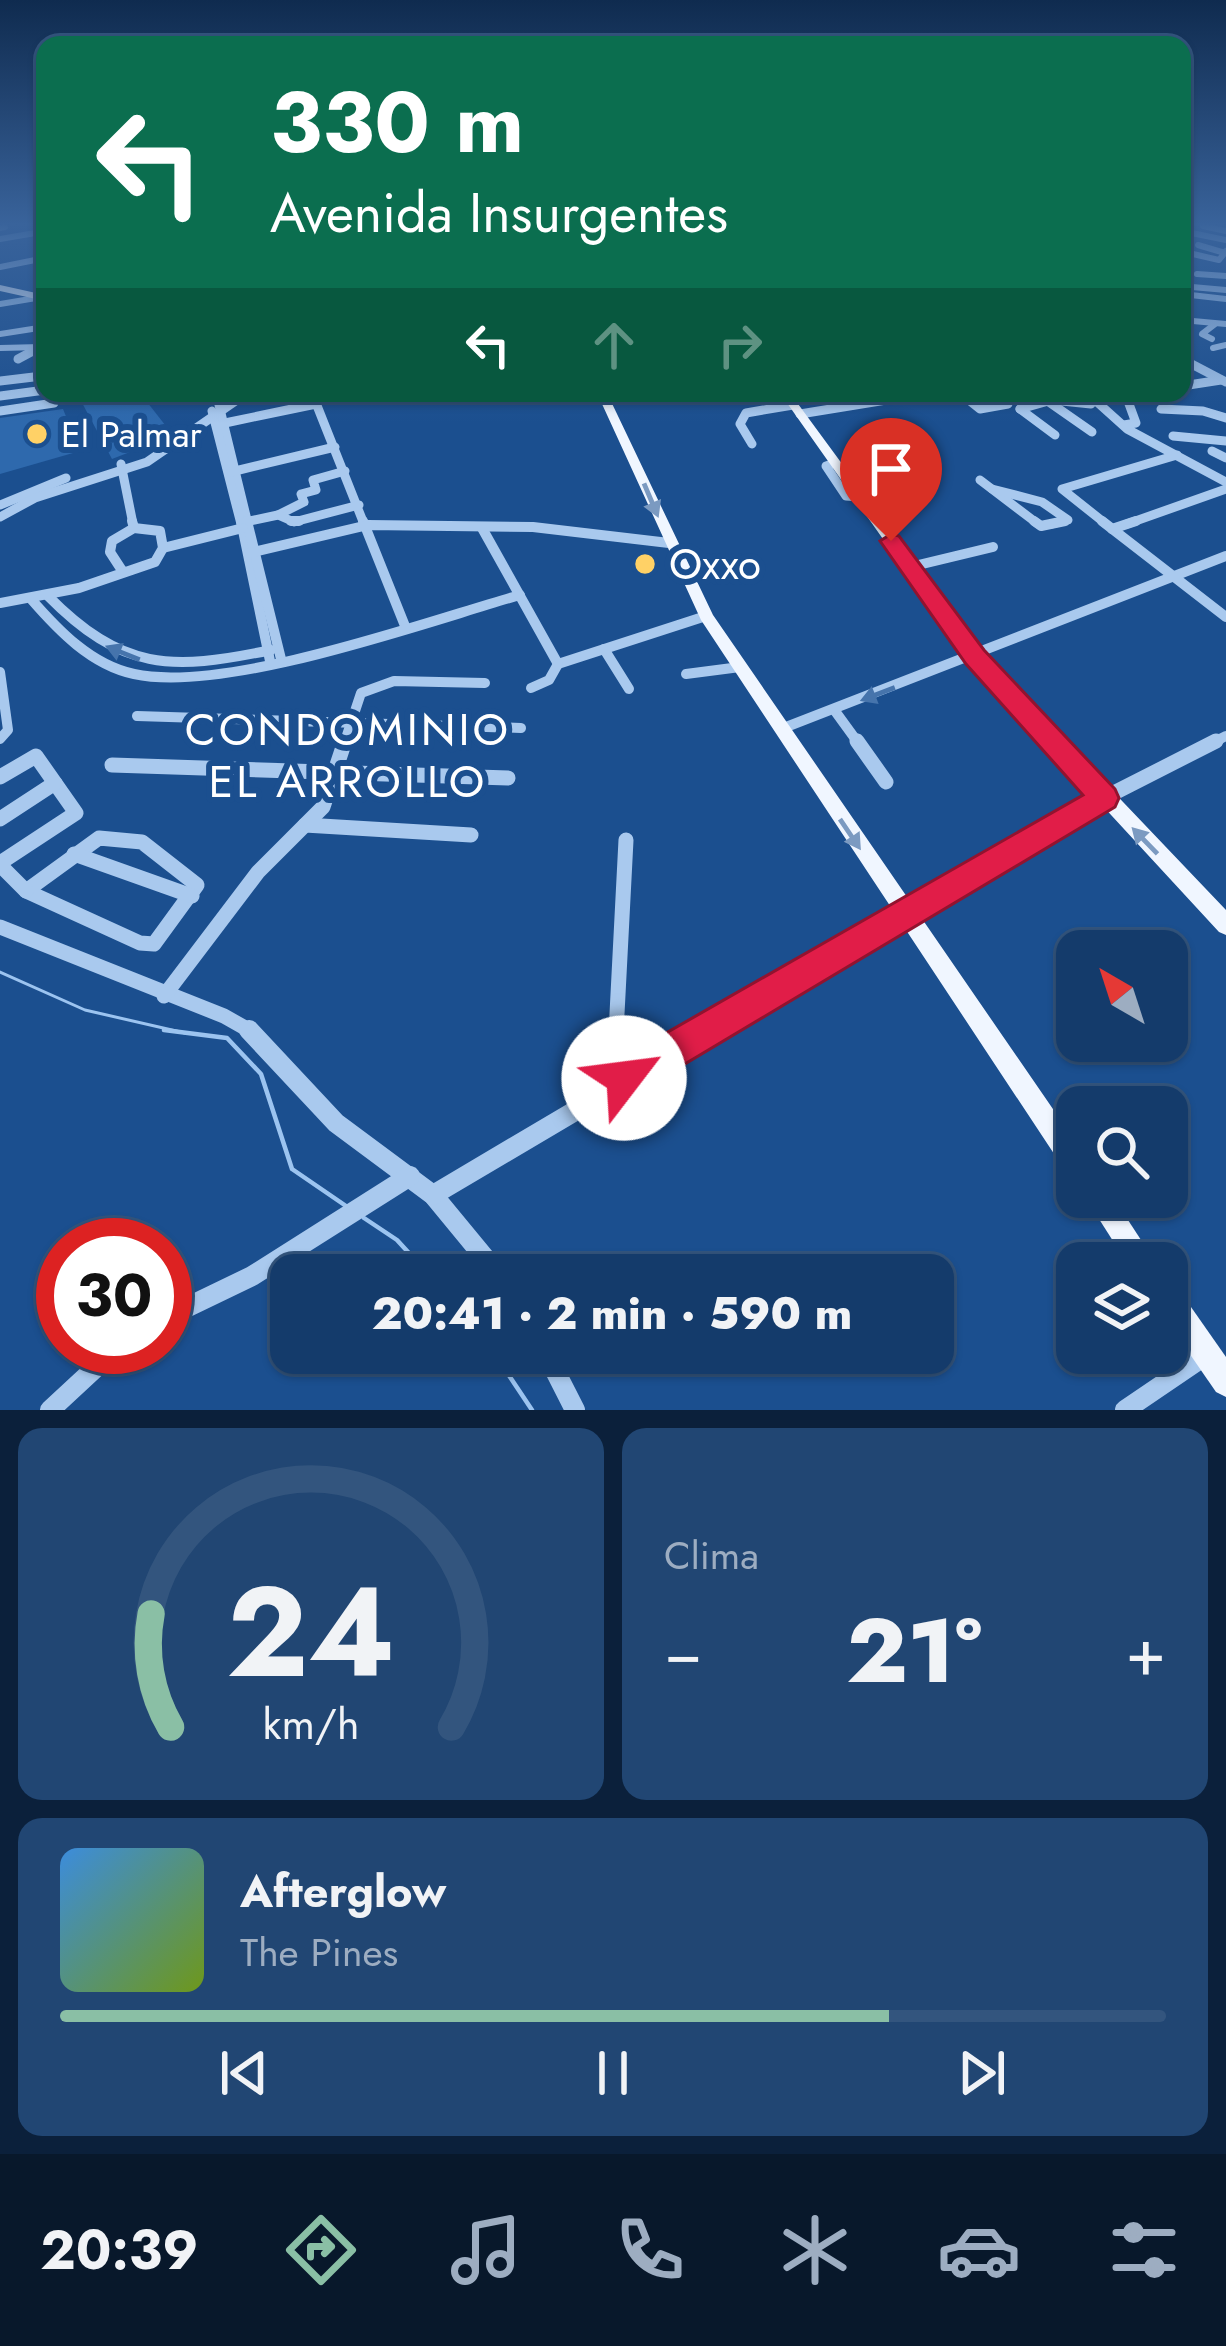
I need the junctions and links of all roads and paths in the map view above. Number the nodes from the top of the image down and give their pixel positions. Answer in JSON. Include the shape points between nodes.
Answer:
{"nodes":[{"id":1,"x":1191,"y":294,"type":"edge"},
{"id":2,"x":1226,"y":295,"type":"edge"},
{"id":3,"x":36,"y":297,"type":"edge"},
{"id":4,"x":1,"y":303,"type":"edge"},
{"id":5,"x":7,"y":317,"type":"dead end"},
{"id":6,"x":1191,"y":321,"type":"edge"},
{"id":7,"x":1215,"y":323,"type":"junction"},
{"id":8,"x":1226,"y":324,"type":"edge"},
{"id":9,"x":36,"y":328,"type":"edge"},
{"id":10,"x":0,"y":334,"type":"edge"},
{"id":11,"x":1226,"y":345,"type":"edge"},
{"id":12,"x":0,"y":348,"type":"edge"},
{"id":13,"x":36,"y":348,"type":"edge"},
{"id":14,"x":36,"y":351,"type":"edge"},
{"id":15,"x":18,"y":359,"type":"dead end"},
{"id":16,"x":1191,"y":364,"type":"edge"},
{"id":17,"x":36,"y":377,"type":"edge"},
{"id":18,"x":0,"y":381,"type":"edge"},
{"id":19,"x":1224,"y":381,"type":"edge"},
{"id":20,"x":1191,"y":385,"type":"edge"},
{"id":21,"x":36,"y":391,"type":"edge"},
{"id":22,"x":0,"y":396,"type":"edge"},
{"id":23,"x":277,"y":402,"type":"edge"},
{"id":24,"x":316,"y":402,"type":"edge"},
{"id":25,"x":606,"y":402,"type":"edge"},
{"id":26,"x":785,"y":402,"type":"edge"},
{"id":27,"x":790,"y":402,"type":"edge"},
{"id":28,"x":971,"y":402,"type":"edge"},
{"id":29,"x":1039,"y":402,"type":"edge"},
{"id":30,"x":1055,"y":402,"type":"edge"},
{"id":31,"x":1094,"y":402,"type":"edge"},
{"id":32,"x":1129,"y":402,"type":"edge"},
{"id":33,"x":54,"y":404,"type":"dead end"},
{"id":34,"x":1008,"y":404,"type":"dead end"},
{"id":35,"x":222,"y":408,"type":"edge"},
{"id":36,"x":1161,"y":409,"type":"dead end"},
{"id":37,"x":0,"y":411,"type":"edge"},
{"id":38,"x":1226,"y":418,"type":"edge"},
{"id":39,"x":1123,"y":425,"type":"junction"},
{"id":40,"x":1092,"y":432,"type":"dead end"},
{"id":41,"x":1055,"y":435,"type":"dead end"},
{"id":42,"x":1173,"y":436,"type":"dead end"},
{"id":43,"x":1226,"y":441,"type":"edge"},
{"id":44,"x":752,"y":444,"type":"dead end"},
{"id":45,"x":334,"y":447,"type":"junction"},
{"id":46,"x":1212,"y":451,"type":"dead end"},
{"id":47,"x":1177,"y":454,"type":"junction"},
{"id":48,"x":1226,"y":458,"type":"edge"},
{"id":49,"x":122,"y":467,"type":"junction"},
{"id":50,"x":233,"y":471,"type":"junction"},
{"id":51,"x":345,"y":471,"type":"junction"},
{"id":52,"x":980,"y":480,"type":"dead end"},
{"id":53,"x":1226,"y":486,"type":"edge"},
{"id":54,"x":1007,"y":496,"type":"junction"},
{"id":55,"x":0,"y":505,"type":"edge"},
{"id":56,"x":359,"y":506,"type":"junction"},
{"id":57,"x":906,"y":507,"type":"dead end"},
{"id":58,"x":1088,"y":511,"type":"junction"},
{"id":59,"x":872,"y":514,"type":"junction"},
{"id":60,"x":278,"y":515,"type":"junction"},
{"id":61,"x":0,"y":518,"type":"edge"},
{"id":62,"x":1069,"y":518,"type":"junction"},
{"id":63,"x":247,"y":525,"type":"junction"},
{"id":64,"x":368,"y":525,"type":"junction"},
{"id":65,"x":134,"y":528,"type":"junction"},
{"id":66,"x":482,"y":528,"type":"junction"},
{"id":67,"x":1112,"y":529,"type":"junction"},
{"id":68,"x":669,"y":542,"type":"junction"},
{"id":69,"x":993,"y":547,"type":"dead end"},
{"id":70,"x":163,"y":548,"type":"junction"},
{"id":71,"x":254,"y":552,"type":"junction"},
{"id":72,"x":1226,"y":556,"type":"edge"},
{"id":73,"x":910,"y":567,"type":"junction"},
{"id":74,"x":123,"y":572,"type":"junction"},
{"id":75,"x":1173,"y":577,"type":"junction"},
{"id":76,"x":47,"y":595,"type":"junction"},
{"id":77,"x":520,"y":595,"type":"junction"},
{"id":78,"x":31,"y":599,"type":"junction"},
{"id":79,"x":1,"y":602,"type":"edge"},
{"id":80,"x":706,"y":616,"type":"junction"},
{"id":81,"x":1226,"y":616,"type":"edge"},
{"id":82,"x":405,"y":626,"type":"junction"},
{"id":83,"x":604,"y":649,"type":"junction"},
{"id":84,"x":274,"y":655,"type":"junction"},
{"id":85,"x":975,"y":657,"type":"junction"},
{"id":86,"x":558,"y":664,"type":"junction"},
{"id":87,"x":740,"y":667,"type":"junction"},
{"id":88,"x":0,"y":672,"type":"edge"},
{"id":89,"x":686,"y":674,"type":"dead end"},
{"id":90,"x":485,"y":683,"type":"dead end"},
{"id":91,"x":531,"y":688,"type":"dead end"},
{"id":92,"x":629,"y":689,"type":"dead end"},
{"id":93,"x":835,"y":711,"type":"junction"},
{"id":94,"x":137,"y":716,"type":"dead end"},
{"id":95,"x":350,"y":724,"type":"junction"},
{"id":96,"x":520,"y":728,"type":"dead end"},
{"id":97,"x":781,"y":729,"type":"junction"},
{"id":98,"x":1226,"y":736,"type":"edge"},
{"id":99,"x":0,"y":740,"type":"edge"},
{"id":100,"x":112,"y":765,"type":"dead end"},
{"id":101,"x":333,"y":775,"type":"junction"},
{"id":102,"x":0,"y":777,"type":"edge"},
{"id":103,"x":508,"y":778,"type":"dead end"},
{"id":104,"x":886,"y":782,"type":"dead end"},
{"id":105,"x":55,"y":783,"type":"junction"},
{"id":106,"x":1104,"y":798,"type":"junction"},
{"id":107,"x":0,"y":818,"type":"edge"},
{"id":108,"x":305,"y":825,"type":"junction"},
{"id":109,"x":471,"y":835,"type":"dead end"},
{"id":110,"x":626,"y":840,"type":"dead end"},
{"id":111,"x":74,"y":854,"type":"junction"},
{"id":112,"x":0,"y":864,"type":"edge"},
{"id":113,"x":24,"y":892,"type":"junction"},
{"id":114,"x":192,"y":896,"type":"junction"},
{"id":115,"x":905,"y":916,"type":"junction"},
{"id":116,"x":1226,"y":925,"type":"edge"},
{"id":117,"x":0,"y":927,"type":"edge"},
{"id":118,"x":164,"y":997,"type":"junction"},
{"id":119,"x":624,"y":1078,"type":"junction"},
{"id":120,"x":1056,"y":1135,"type":"edge"},
{"id":121,"x":401,"y":1182,"type":"junction"},
{"id":122,"x":433,"y":1195,"type":"junction"},
{"id":123,"x":482,"y":1254,"type":"edge"},
{"id":124,"x":192,"y":1305,"type":"edge"},
{"id":125,"x":1188,"y":1329,"type":"edge"},
{"id":126,"x":1206,"y":1355,"type":"junction"},
{"id":127,"x":89,"y":1374,"type":"edge"},
{"id":128,"x":557,"y":1374,"type":"edge"},
{"id":129,"x":1226,"y":1382,"type":"edge"},
{"id":130,"x":50,"y":1410,"type":"edge"},
{"id":131,"x":575,"y":1410,"type":"edge"},
{"id":132,"x":1125,"y":1410,"type":"edge"}],
"edges":[{"from":1,"to":2,"type":"street"},
{"from":3,"to":4,"type":"street"},
{"from":4,"to":5,"type":"street"},
{"from":6,"to":7,"type":"street"},
{"from":7,"to":8,"type":"street"},
{"from":7,"to":11,"type":"street","via":[[1202,333]]},
{"from":9,"to":10,"type":"street"},
{"from":12,"to":13,"type":"street"},
{"from":14,"to":15,"type":"street"},
{"from":16,"to":19,"type":"street"},
{"from":17,"to":18,"type":"street"},
{"from":19,"to":20,"type":"street"},
{"from":21,"to":22,"type":"street"},
{"from":23,"to":35,"type":"street"},
{"from":24,"to":45,"type":"street"},
{"from":25,"to":68,"type":"main road","one_way":true},
{"from":26,"to":44,"type":"street","via":[[746,413],[740,424]]},
{"from":27,"to":59,"type":"main road"},
{"from":28,"to":34,"type":"street","via":[[980,409]]},
{"from":29,"to":41,"type":"street","via":[[1020,409]]},
{"from":30,"to":40,"type":"street"},
{"from":31,"to":39,"type":"street"},
{"from":32,"to":39,"type":"street","via":[[1136,423]]},
{"from":33,"to":37,"type":"street"},
{"from":35,"to":49,"type":"street","via":[[155,458]]},
{"from":35,"to":50,"type":"street"},
{"from":36,"to":38,"type":"street"},
{"from":39,"to":47,"type":"street"},
{"from":42,"to":43,"type":"street"},
{"from":45,"to":50,"type":"street"},
{"from":45,"to":51,"type":"street"},
{"from":46,"to":48,"type":"street"},
{"from":47,"to":53,"type":"street"},
{"from":47,"to":58,"type":"street","via":[[1062,489]]},
{"from":49,"to":55,"type":"street","via":[[50,482]]},
{"from":49,"to":61,"type":"street"},
{"from":49,"to":65,"type":"street"},
{"from":50,"to":63,"type":"street"},
{"from":51,"to":56,"type":"street"},
{"from":51,"to":60,"type":"street","via":[[313,480],[316,490],[301,494],[304,502]]},
{"from":52,"to":54,"type":"street"},
{"from":53,"to":67,"type":"street"},
{"from":54,"to":62,"type":"street","via":[[1042,502]]},
{"from":54,"to":62,"type":"street","via":[[1041,526]]},
{"from":56,"to":60,"type":"street","via":[[294,522]]},
{"from":56,"to":64,"type":"street"},
{"from":57,"to":59,"type":"street"},
{"from":58,"to":62,"type":"street"},
{"from":58,"to":67,"type":"street"},
{"from":59,"to":73,"type":"main road"},
{"from":60,"to":63,"type":"street"},
{"from":63,"to":70,"type":"street"},
{"from":63,"to":71,"type":"street"},
{"from":64,"to":66,"type":"street"},
{"from":64,"to":71,"type":"street"},
{"from":64,"to":82,"type":"street"},
{"from":65,"to":70,"type":"street","via":[[156,528]]},
{"from":65,"to":74,"type":"street","via":[[110,547]]},
{"from":66,"to":68,"type":"street"},
{"from":66,"to":77,"type":"street"},
{"from":67,"to":75,"type":"street"},
{"from":68,"to":80,"type":"main road"},
{"from":69,"to":73,"type":"street"},
{"from":70,"to":74,"type":"street","via":[[155,562]]},
{"from":71,"to":84,"type":"street"},
{"from":72,"to":75,"type":"street"},
{"from":73,"to":85,"type":"main road"},
{"from":74,"to":76,"type":"street"},
{"from":75,"to":81,"type":"street"},
{"from":75,"to":85,"type":"street"},
{"from":76,"to":78,"type":"street"},
{"from":84,"to":76,"type":"street","one_way":true,"via":[[147,662],[83,635]]},
{"from":77,"to":82,"type":"street"},
{"from":77,"to":86,"type":"street"},
{"from":78,"to":79,"type":"street"},
{"from":78,"to":84,"type":"street","via":[[64,638],[134,674],[208,675]]},
{"from":80,"to":83,"type":"street"},
{"from":80,"to":87,"type":"main road"},
{"from":82,"to":84,"type":"street"},
{"from":83,"to":86,"type":"street"},
{"from":83,"to":92,"type":"street"},
{"from":85,"to":93,"type":"street","one_way":true},
{"from":85,"to":106,"type":"main road"},
{"from":86,"to":91,"type":"street"},
{"from":87,"to":89,"type":"street"},
{"from":87,"to":97,"type":"main road"},
{"from":88,"to":99,"type":"street","via":[[8,730]]},
{"from":90,"to":95,"type":"street","via":[[373,687],[356,701]]},
{"from":93,"to":97,"type":"street"},
{"from":93,"to":104,"type":"street"},
{"from":94,"to":95,"type":"street"},
{"from":95,"to":96,"type":"street"},
{"from":95,"to":101,"type":"street"},
{"from":97,"to":115,"type":"main road","one_way":true},
{"from":98,"to":106,"type":"street"},
{"from":100,"to":101,"type":"street"},
{"from":101,"to":103,"type":"street"},
{"from":101,"to":108,"type":"street","via":[[322,807]]},
{"from":102,"to":105,"type":"street","via":[[36,756]]},
{"from":105,"to":107,"type":"street"},
{"from":105,"to":112,"type":"street","via":[[76,813]]},
{"from":106,"to":115,"type":"street"},
{"from":116,"to":106,"type":"main road","one_way":true},
{"from":108,"to":109,"type":"street"},
{"from":108,"to":118,"type":"street","via":[[258,872]]},
{"from":110,"to":119,"type":"street","via":[[614,1028]]},
{"from":111,"to":113,"type":"street"},
{"from":111,"to":114,"type":"street"},
{"from":111,"to":114,"type":"street","via":[[99,838],[142,842],[193,879]]},
{"from":112,"to":113,"type":"street"},
{"from":113,"to":114,"type":"street","via":[[140,944],[154,944]]},
{"from":115,"to":119,"type":"street"},
{"from":115,"to":120,"type":"main road"},
{"from":117,"to":118,"type":"street"},
{"from":118,"to":121,"type":"street","via":[[256,1034]]},
{"from":119,"to":122,"type":"street"},
{"from":121,"to":122,"type":"street"},
{"from":121,"to":124,"type":"street"},
{"from":122,"to":123,"type":"street"},
{"from":125,"to":126,"type":"main road"},
{"from":126,"to":129,"type":"main road"},
{"from":126,"to":132,"type":"street"},
{"from":127,"to":130,"type":"street"},
{"from":128,"to":131,"type":"street"}]}
